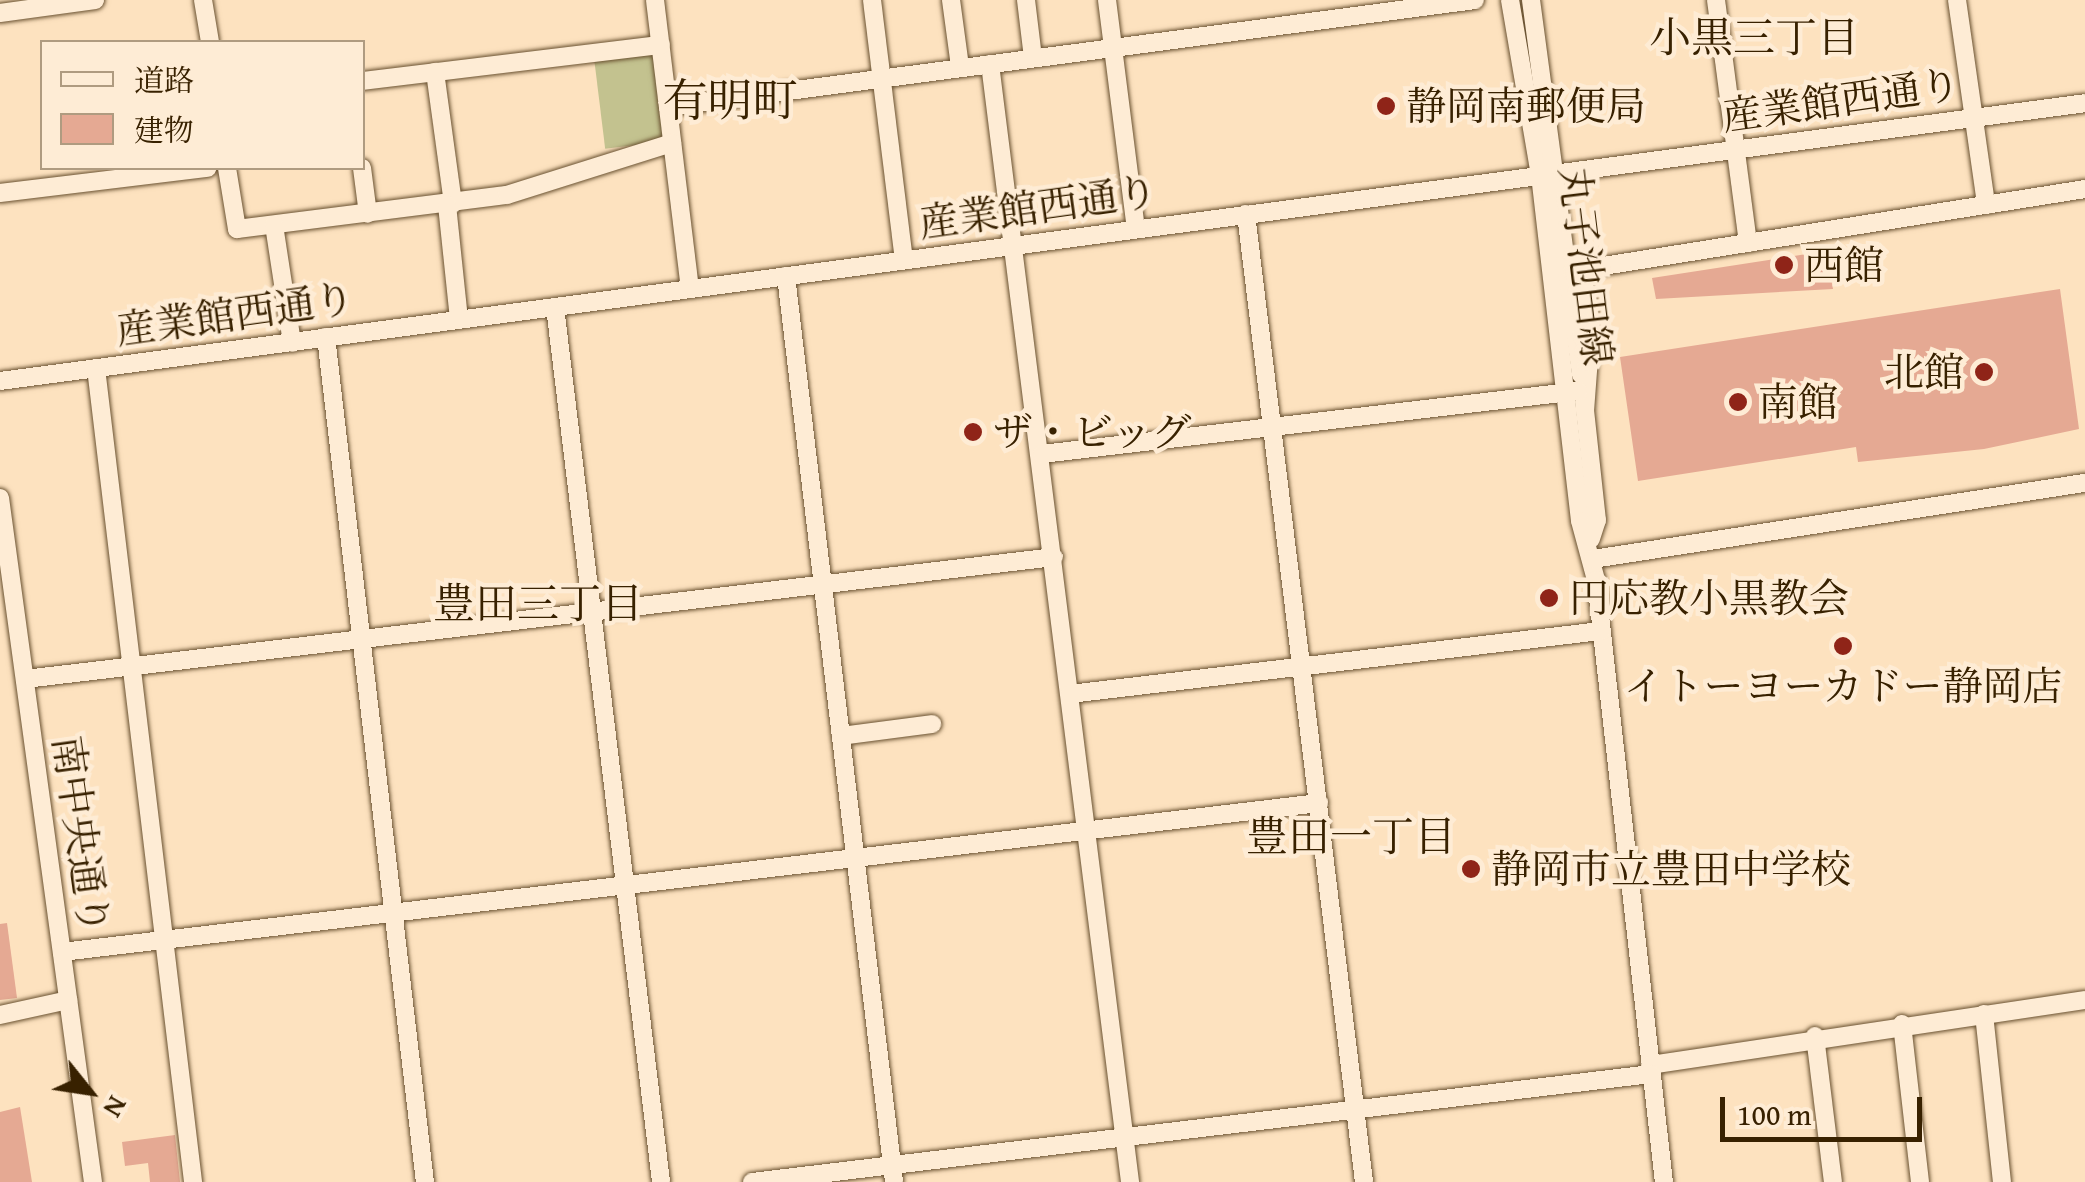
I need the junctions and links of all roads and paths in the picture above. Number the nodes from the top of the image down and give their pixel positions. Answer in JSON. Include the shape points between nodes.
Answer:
{"nodes":[{"id":1,"x":96,"y":0,"type":"edge"},
{"id":2,"x":203,"y":0,"type":"edge"},
{"id":3,"x":655,"y":0,"type":"edge"},
{"id":4,"x":872,"y":0,"type":"edge"},
{"id":5,"x":952,"y":0,"type":"edge"},
{"id":6,"x":1026,"y":0,"type":"edge"},
{"id":7,"x":1107,"y":0,"type":"edge"},
{"id":8,"x":1475,"y":0,"type":"edge"},
{"id":9,"x":1510,"y":0,"type":"edge"},
{"id":10,"x":1531,"y":0,"type":"edge"},
{"id":11,"x":1716,"y":0,"type":"edge"},
{"id":12,"x":1956,"y":0,"type":"edge"},
{"id":13,"x":0,"y":13,"type":"edge"},
{"id":14,"x":210,"y":40,"type":"edge"},
{"id":15,"x":660,"y":45,"type":"junction"},
{"id":16,"x":1113,"y":48,"type":"junction"},
{"id":17,"x":1033,"y":58,"type":"junction"},
{"id":18,"x":990,"y":64,"type":"junction"},
{"id":19,"x":960,"y":68,"type":"junction"},
{"id":20,"x":436,"y":72,"type":"junction"},
{"id":21,"x":881,"y":78,"type":"junction"},
{"id":22,"x":365,"y":81,"type":"edge"},
{"id":23,"x":2085,"y":104,"type":"edge"},
{"id":24,"x":668,"y":107,"type":"junction"},
{"id":25,"x":1972,"y":118,"type":"junction"},
{"id":26,"x":672,"y":143,"type":"junction"},
{"id":27,"x":1736,"y":150,"type":"junction"},
{"id":28,"x":190,"y":170,"type":"edge"},
{"id":29,"x":227,"y":170,"type":"edge"},
{"id":30,"x":362,"y":170,"type":"edge"},
{"id":31,"x":1550,"y":174,"type":"junction"},
{"id":32,"x":2085,"y":189,"type":"edge"},
{"id":33,"x":0,"y":193,"type":"edge"},
{"id":34,"x":450,"y":204,"type":"junction"},
{"id":35,"x":1986,"y":205,"type":"junction"},
{"id":36,"x":368,"y":214,"type":"junction"},
{"id":37,"x":1246,"y":214,"type":"junction"},
{"id":38,"x":274,"y":225,"type":"junction"},
{"id":39,"x":1136,"y":229,"type":"junction"},
{"id":40,"x":1748,"y":243,"type":"junction"},
{"id":41,"x":1015,"y":246,"type":"junction"},
{"id":42,"x":904,"y":260,"type":"junction"},
{"id":43,"x":1572,"y":271,"type":"junction"},
{"id":44,"x":786,"y":276,"type":"junction"},
{"id":45,"x":690,"y":288,"type":"junction"},
{"id":46,"x":555,"y":307,"type":"junction"},
{"id":47,"x":459,"y":319,"type":"junction"},
{"id":48,"x":326,"y":337,"type":"junction"},
{"id":49,"x":292,"y":343,"type":"junction"},
{"id":50,"x":96,"y":368,"type":"junction"},
{"id":51,"x":0,"y":380,"type":"edge"},
{"id":52,"x":1574,"y":391,"type":"junction"},
{"id":53,"x":1585,"y":411,"type":"junction"},
{"id":54,"x":1275,"y":426,"type":"junction"},
{"id":55,"x":1042,"y":454,"type":"junction"},
{"id":56,"x":2085,"y":483,"type":"edge"},
{"id":57,"x":0,"y":498,"type":"edge"},
{"id":58,"x":1592,"y":549,"type":"junction"},
{"id":59,"x":1054,"y":557,"type":"junction"},
{"id":60,"x":824,"y":584,"type":"junction"},
{"id":61,"x":594,"y":612,"type":"junction"},
{"id":62,"x":1601,"y":631,"type":"junction"},
{"id":63,"x":362,"y":639,"type":"junction"},
{"id":64,"x":1305,"y":665,"type":"junction"},
{"id":65,"x":131,"y":666,"type":"junction"},
{"id":66,"x":25,"y":680,"type":"junction"},
{"id":67,"x":1070,"y":694,"type":"junction"},
{"id":68,"x":932,"y":724,"type":"dead end"},
{"id":69,"x":840,"y":736,"type":"junction"},
{"id":70,"x":1319,"y":804,"type":"junction"},
{"id":71,"x":1086,"y":832,"type":"junction"},
{"id":72,"x":856,"y":858,"type":"junction"},
{"id":73,"x":626,"y":883,"type":"junction"},
{"id":74,"x":394,"y":911,"type":"junction"},
{"id":75,"x":162,"y":940,"type":"junction"},
{"id":76,"x":62,"y":952,"type":"junction"},
{"id":77,"x":68,"y":1000,"type":"junction"},
{"id":78,"x":2085,"y":1000,"type":"edge"},
{"id":79,"x":1984,"y":1014,"type":"junction"},
{"id":80,"x":0,"y":1015,"type":"edge"},
{"id":81,"x":1902,"y":1024,"type":"junction"},
{"id":82,"x":1815,"y":1036,"type":"junction"},
{"id":83,"x":1650,"y":1070,"type":"junction"},
{"id":84,"x":1354,"y":1109,"type":"junction"},
{"id":85,"x":1124,"y":1138,"type":"junction"},
{"id":86,"x":893,"y":1174,"type":"edge"},
{"id":87,"x":92,"y":1182,"type":"edge"},
{"id":88,"x":193,"y":1182,"type":"edge"},
{"id":89,"x":425,"y":1182,"type":"edge"},
{"id":90,"x":661,"y":1182,"type":"edge"},
{"id":91,"x":752,"y":1182,"type":"edge"},
{"id":92,"x":1130,"y":1182,"type":"edge"},
{"id":93,"x":1364,"y":1182,"type":"edge"},
{"id":94,"x":1664,"y":1182,"type":"edge"},
{"id":95,"x":1833,"y":1182,"type":"edge"},
{"id":96,"x":1920,"y":1182,"type":"edge"},
{"id":97,"x":2002,"y":1182,"type":"edge"}],
"edges":[{"from":1,"to":13,"type":"street"},
{"from":2,"to":14,"type":"street"},
{"from":3,"to":15,"type":"street"},
{"from":4,"to":21,"type":"street"},
{"from":5,"to":19,"type":"street"},
{"from":6,"to":17,"type":"street"},
{"from":7,"to":16,"type":"street"},
{"from":8,"to":16,"type":"street"},
{"from":9,"to":31,"type":"street","name":"丸子池田線"},
{"from":10,"to":31,"type":"street","name":"丸子池田線"},
{"from":11,"to":27,"type":"street"},
{"from":12,"to":25,"type":"street"},
{"from":15,"to":20,"type":"street"},
{"from":15,"to":24,"type":"street"},
{"from":16,"to":17,"type":"street"},
{"from":16,"to":39,"type":"street"},
{"from":17,"to":18,"type":"street"},
{"from":18,"to":19,"type":"street"},
{"from":18,"to":41,"type":"street"},
{"from":19,"to":21,"type":"street"},
{"from":20,"to":22,"type":"street"},
{"from":20,"to":34,"type":"street"},
{"from":21,"to":24,"type":"street"},
{"from":21,"to":42,"type":"street"},
{"from":23,"to":25,"type":"street","name":"産業館西通り"},
{"from":24,"to":26,"type":"street"},
{"from":25,"to":27,"type":"street","name":"産業館西通り"},
{"from":25,"to":35,"type":"street"},
{"from":26,"to":34,"type":"street","via":[[507,196]]},
{"from":26,"to":45,"type":"street"},
{"from":27,"to":31,"type":"street","name":"産業館西通り"},
{"from":27,"to":40,"type":"street"},
{"from":28,"to":33,"type":"street"},
{"from":29,"to":38,"type":"street","via":[[237,230]]},
{"from":30,"to":36,"type":"street"},
{"from":31,"to":37,"type":"street","name":"産業館西通り"},
{"from":31,"to":43,"type":"street","name":"丸子池田線"},
{"from":31,"to":52,"type":"street","name":"丸子池田線"},
{"from":32,"to":35,"type":"street"},
{"from":34,"to":36,"type":"street"},
{"from":34,"to":47,"type":"street"},
{"from":35,"to":40,"type":"street"},
{"from":36,"to":38,"type":"street"},
{"from":37,"to":39,"type":"street","name":"産業館西通り"},
{"from":37,"to":54,"type":"street"},
{"from":38,"to":49,"type":"street"},
{"from":39,"to":41,"type":"street","name":"産業館西通り"},
{"from":40,"to":43,"type":"street"},
{"from":41,"to":42,"type":"street","name":"産業館西通り"},
{"from":41,"to":55,"type":"street"},
{"from":42,"to":44,"type":"street","name":"産業館西通り"},
{"from":43,"to":52,"type":"street","name":"丸子池田線"},
{"from":43,"to":53,"type":"street","via":[[1586,290],[1592,331]]},
{"from":44,"to":45,"type":"street","name":"産業館西通り"},
{"from":44,"to":60,"type":"street"},
{"from":45,"to":46,"type":"street","name":"産業館西通り"},
{"from":46,"to":47,"type":"street","name":"産業館西通り"},
{"from":46,"to":61,"type":"street"},
{"from":47,"to":48,"type":"street","name":"産業館西通り"},
{"from":48,"to":49,"type":"street","name":"産業館西通り"},
{"from":48,"to":63,"type":"street"},
{"from":49,"to":50,"type":"street","name":"産業館西通り"},
{"from":50,"to":51,"type":"street","name":"産業館西通り"},
{"from":50,"to":65,"type":"street"},
{"from":52,"to":53,"type":"street","name":"丸子池田線"},
{"from":52,"to":54,"type":"street"},
{"from":52,"to":58,"type":"street","name":"丸子池田線","via":[[1580,522]]},
{"from":53,"to":58,"type":"street","name":"丸子池田線","via":[[1597,520]]},
{"from":54,"to":55,"type":"street"},
{"from":54,"to":64,"type":"street"},
{"from":55,"to":59,"type":"street"},
{"from":56,"to":58,"type":"street"},
{"from":57,"to":66,"type":"street","name":"南中央通り"},
{"from":58,"to":62,"type":"street","name":"丸子池田線"},
{"from":59,"to":60,"type":"street"},
{"from":59,"to":67,"type":"street"},
{"from":60,"to":61,"type":"street"},
{"from":60,"to":69,"type":"street"},
{"from":61,"to":63,"type":"street"},
{"from":61,"to":73,"type":"street"},
{"from":62,"to":64,"type":"street"},
{"from":62,"to":83,"type":"street","name":"丸子池田線"},
{"from":63,"to":65,"type":"street"},
{"from":63,"to":74,"type":"street"},
{"from":64,"to":67,"type":"street"},
{"from":64,"to":70,"type":"street"},
{"from":65,"to":66,"type":"street"},
{"from":65,"to":75,"type":"street"},
{"from":66,"to":76,"type":"street","name":"南中央通り"},
{"from":67,"to":71,"type":"street"},
{"from":68,"to":69,"type":"street"},
{"from":69,"to":72,"type":"street"},
{"from":70,"to":71,"type":"street"},
{"from":70,"to":84,"type":"street"},
{"from":71,"to":72,"type":"street"},
{"from":71,"to":85,"type":"street"},
{"from":72,"to":73,"type":"street"},
{"from":72,"to":86,"type":"street"},
{"from":73,"to":74,"type":"street"},
{"from":73,"to":90,"type":"street"},
{"from":74,"to":75,"type":"street"},
{"from":74,"to":89,"type":"street"},
{"from":75,"to":76,"type":"street"},
{"from":75,"to":88,"type":"street"},
{"from":76,"to":77,"type":"street","name":"南中央通り"},
{"from":77,"to":80,"type":"street"},
{"from":77,"to":87,"type":"street","name":"南中央通り"},
{"from":78,"to":79,"type":"street"},
{"from":79,"to":81,"type":"street"},
{"from":79,"to":97,"type":"street"},
{"from":81,"to":82,"type":"street"},
{"from":81,"to":96,"type":"street"},
{"from":82,"to":83,"type":"street"},
{"from":82,"to":95,"type":"street"},
{"from":83,"to":84,"type":"street"},
{"from":83,"to":94,"type":"street","name":"丸子池田線"},
{"from":84,"to":85,"type":"street"},
{"from":84,"to":93,"type":"street"},
{"from":85,"to":86,"type":"street"},
{"from":85,"to":92,"type":"street"},
{"from":86,"to":91,"type":"street"}]}
